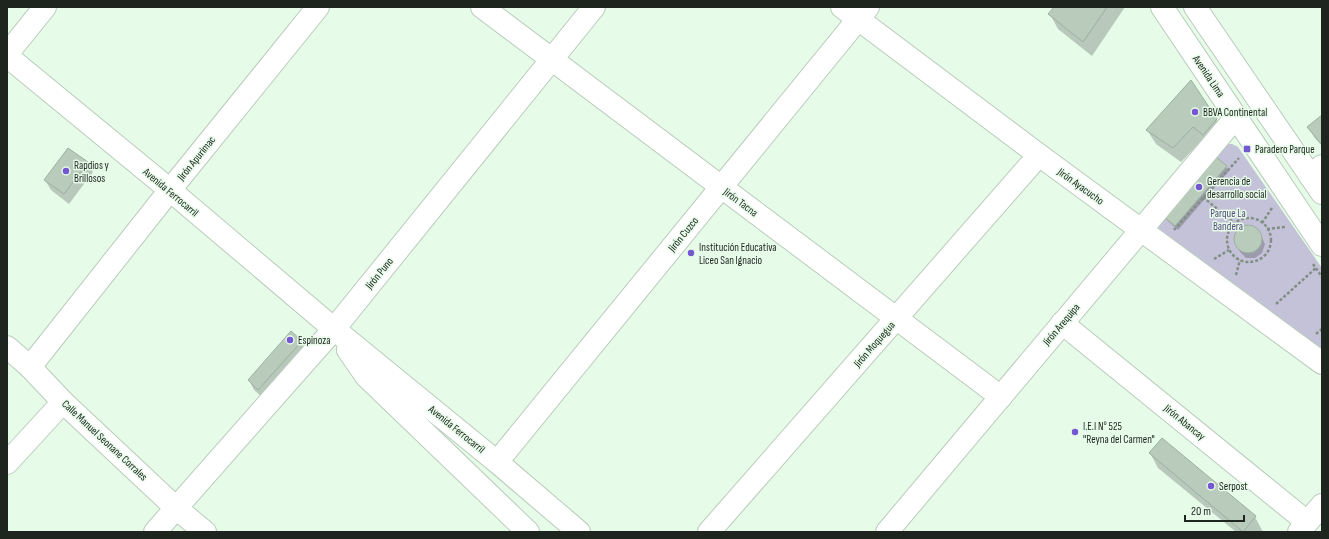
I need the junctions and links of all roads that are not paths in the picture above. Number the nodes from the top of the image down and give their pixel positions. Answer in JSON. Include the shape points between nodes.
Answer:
{"nodes":[{"id":1,"x":45,"y":7,"type":"edge"},
{"id":2,"x":318,"y":7,"type":"edge"},
{"id":3,"x":482,"y":7,"type":"edge"},
{"id":4,"x":594,"y":7,"type":"edge"},
{"id":5,"x":1162,"y":7,"type":"edge"},
{"id":6,"x":1196,"y":7,"type":"edge"},
{"id":7,"x":856,"y":11,"type":"edge"},
{"id":8,"x":7,"y":55,"type":"edge"},
{"id":9,"x":552,"y":60,"type":"junction"},
{"id":10,"x":1236,"y":117,"type":"junction"},
{"id":11,"x":1039,"y":156,"type":"junction"},
{"id":12,"x":1318,"y":178,"type":"edge"},
{"id":13,"x":722,"y":187,"type":"junction"},
{"id":14,"x":170,"y":190,"type":"junction"},
{"id":15,"x":1141,"y":229,"type":"junction"},
{"id":16,"x":1317,"y":254,"type":"edge"},
{"id":17,"x":896,"y":319,"type":"junction"},
{"id":18,"x":1062,"y":323,"type":"junction"},
{"id":19,"x":334,"y":329,"type":"junction"},
{"id":20,"x":7,"y":347,"type":"edge"},
{"id":21,"x":1322,"y":363,"type":"edge"},
{"id":22,"x":30,"y":367,"type":"junction"},
{"id":23,"x":1000,"y":397,"type":"junction"},
{"id":24,"x":63,"y":402,"type":"junction"},
{"id":25,"x":497,"y":462,"type":"junction"},
{"id":26,"x":7,"y":463,"type":"edge"},
{"id":27,"x":1322,"y":504,"type":"edge"},
{"id":28,"x":176,"y":508,"type":"junction"},
{"id":29,"x":1303,"y":527,"type":"edge"},
{"id":30,"x":897,"y":529,"type":"edge"},
{"id":31,"x":155,"y":532,"type":"edge"},
{"id":32,"x":205,"y":532,"type":"edge"},
{"id":33,"x":528,"y":532,"type":"edge"},
{"id":34,"x":579,"y":532,"type":"edge"},
{"id":35,"x":709,"y":532,"type":"edge"}],
"edges":[{"from":1,"to":8,"type":"street"},
{"from":2,"to":14,"type":"street","name":"Jirón Apurimac"},
{"from":3,"to":9,"type":"street","name":"Jirón Tacna"},
{"from":4,"to":9,"type":"street","name":"Jirón Puno"},
{"from":5,"to":10,"type":"street","name":"Avenida Lima"},
{"from":6,"to":12,"type":"street"},
{"from":7,"to":11,"type":"street","name":"Jirón Ayacucho"},
{"from":7,"to":13,"type":"street","name":"Jirón Cuzco"},
{"from":8,"to":14,"type":"street","name":"Avenida Ferrocarril"},
{"from":9,"to":13,"type":"street","name":"Jirón Tacna"},
{"from":9,"to":19,"type":"street","name":"Jirón Puno"},
{"from":10,"to":15,"type":"street","name":"Jirón Arequipa"},
{"from":10,"to":16,"type":"street","name":"Avenida Lima"},
{"from":11,"to":15,"type":"street","name":"Jirón Ayacucho"},
{"from":11,"to":17,"type":"street","name":"Jirón Moquegua"},
{"from":13,"to":17,"type":"street","name":"Jirón Tacna"},
{"from":13,"to":25,"type":"street","name":"Jirón Cuzco"},
{"from":14,"to":19,"type":"street","name":"Avenida Ferrocarril"},
{"from":14,"to":22,"type":"street","name":"Jirón Apurimac"},
{"from":15,"to":18,"type":"street","name":"Jirón Arequipa"},
{"from":15,"to":21,"type":"street","name":"Jirón Ayacucho"},
{"from":17,"to":23,"type":"street","name":"Jirón Tacna"},
{"from":17,"to":35,"type":"street","name":"Jirón Moquegua"},
{"from":18,"to":23,"type":"street","name":"Jirón Arequipa"},
{"from":18,"to":29,"type":"street","name":"Jirón Abancay"},
{"from":19,"to":25,"type":"street","name":"Avenida Ferrocarril"},
{"from":19,"to":28,"type":"street","name":"Jirón Puno"},
{"from":19,"to":33,"type":"street","name":"Avenida Ferrocarril","via":[[366,376]]},
{"from":20,"to":22,"type":"street","name":"Calle Manuel Seonane Corrales"},
{"from":22,"to":24,"type":"street","name":"Calle Manuel Seonane Corrales"},
{"from":23,"to":30,"type":"street","name":"Jirón Arequipa"},
{"from":24,"to":26,"type":"street"},
{"from":24,"to":28,"type":"street","name":"Calle Manuel Seonane Corrales"},
{"from":25,"to":34,"type":"street","name":"Avenida Ferrocarril"},
{"from":27,"to":29,"type":"street"},
{"from":28,"to":31,"type":"street","name":"Jirón Puno"},
{"from":28,"to":32,"type":"street","name":"Calle Manuel Seonane Corrales"}]}
